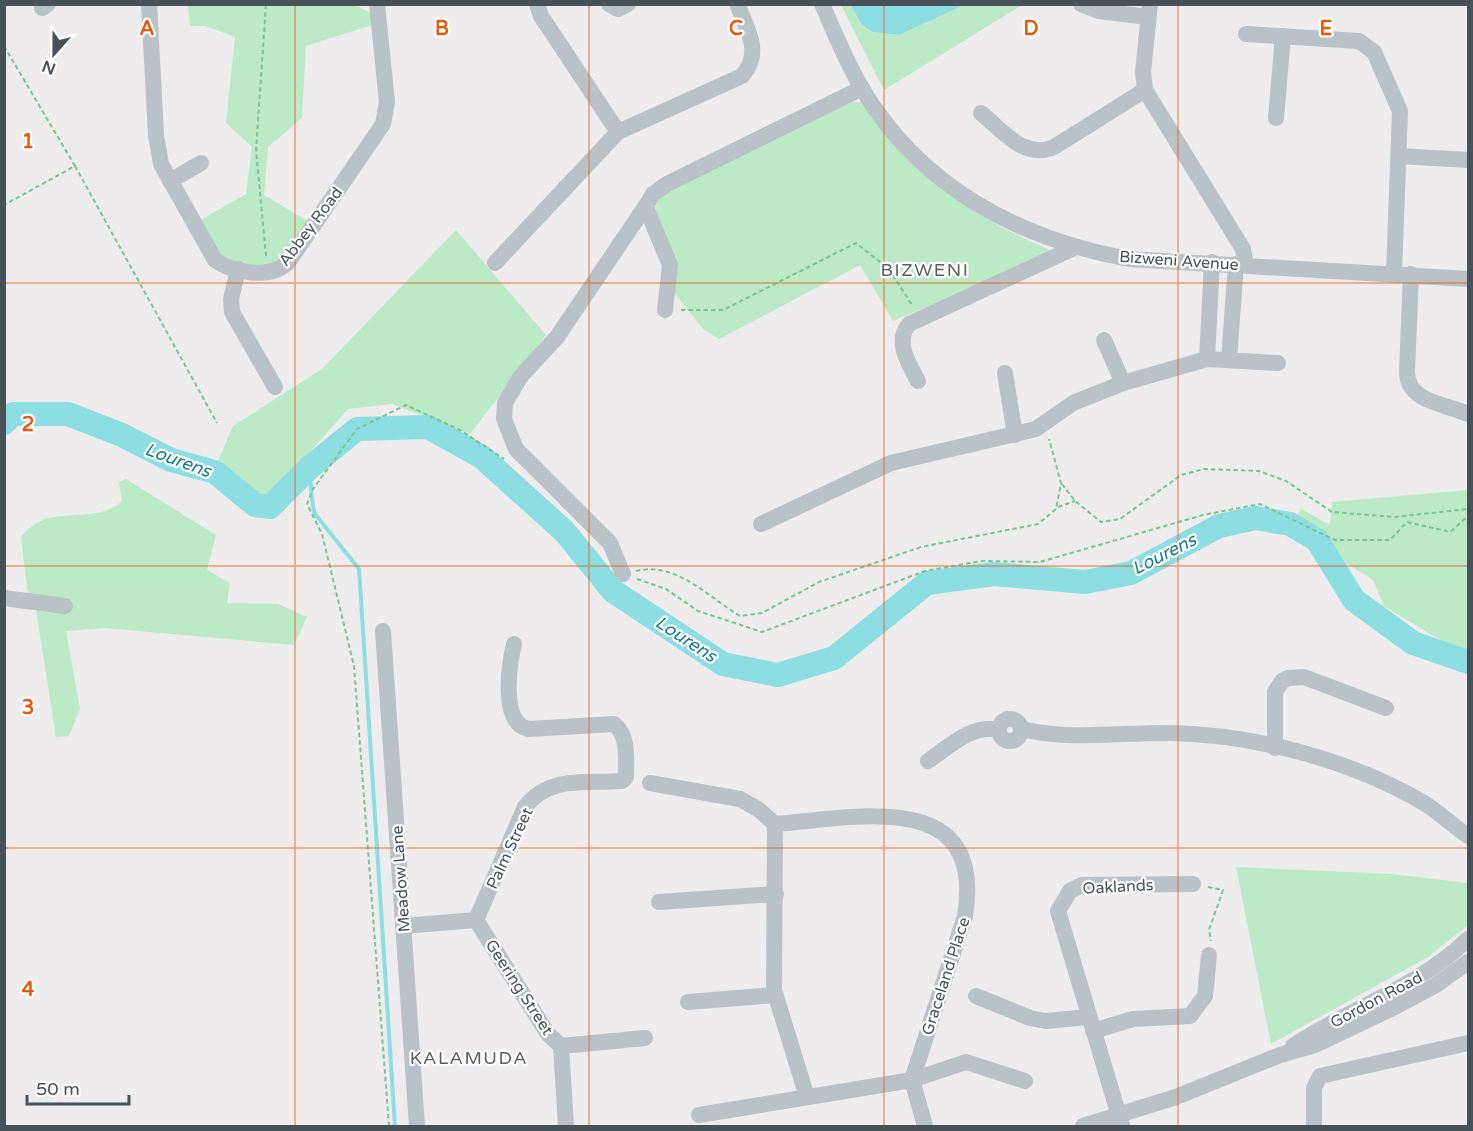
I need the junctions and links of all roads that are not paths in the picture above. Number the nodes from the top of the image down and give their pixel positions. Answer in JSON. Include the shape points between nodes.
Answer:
{"nodes":[{"id":1,"x":149,"y":4,"type":"edge"},
{"id":2,"x":377,"y":4,"type":"edge"},
{"id":3,"x":537,"y":4,"type":"edge"},
{"id":4,"x":609,"y":4,"type":"edge"},
{"id":5,"x":628,"y":4,"type":"edge"},
{"id":6,"x":737,"y":4,"type":"edge"},
{"id":7,"x":822,"y":4,"type":"edge"},
{"id":8,"x":1081,"y":4,"type":"edge"},
{"id":9,"x":1149,"y":11,"type":"edge"},
{"id":10,"x":1246,"y":34,"type":"dead end"},
{"id":11,"x":1282,"y":36,"type":"junction"},
{"id":12,"x":862,"y":88,"type":"junction"},
{"id":13,"x":1145,"y":90,"type":"junction"},
{"id":14,"x":981,"y":113,"type":"dead end"},
{"id":15,"x":1276,"y":118,"type":"dead end"},
{"id":16,"x":618,"y":132,"type":"junction"},
{"id":17,"x":1399,"y":156,"type":"junction"},
{"id":18,"x":1468,"y":160,"type":"edge"},
{"id":19,"x":201,"y":163,"type":"dead end"},
{"id":20,"x":170,"y":181,"type":"junction"},
{"id":21,"x":646,"y":204,"type":"junction"},
{"id":22,"x":1074,"y":248,"type":"junction"},
{"id":23,"x":1212,"y":262,"type":"junction"},
{"id":24,"x":495,"y":263,"type":"dead end"},
{"id":25,"x":1241,"y":264,"type":"junction"},
{"id":26,"x":238,"y":269,"type":"junction"},
{"id":27,"x":1403,"y":274,"type":"junction"},
{"id":28,"x":1468,"y":279,"type":"edge"},
{"id":29,"x":665,"y":310,"type":"road end"},
{"id":30,"x":1104,"y":340,"type":"dead end"},
{"id":31,"x":1208,"y":359,"type":"junction"},
{"id":32,"x":1229,"y":360,"type":"junction"},
{"id":33,"x":1278,"y":363,"type":"dead end"},
{"id":34,"x":1005,"y":374,"type":"dead end"},
{"id":35,"x":918,"y":381,"type":"dead end"},
{"id":36,"x":1123,"y":383,"type":"junction"},
{"id":37,"x":275,"y":387,"type":"dead end"},
{"id":38,"x":1468,"y":414,"type":"edge"},
{"id":39,"x":1015,"y":435,"type":"junction"},
{"id":40,"x":761,"y":524,"type":"dead end"},
{"id":41,"x":623,"y":574,"type":"road end"},
{"id":42,"x":4,"y":598,"type":"edge"},
{"id":43,"x":65,"y":606,"type":"dead end"},
{"id":44,"x":383,"y":632,"type":"dead end"},
{"id":45,"x":514,"y":644,"type":"dead end"},
{"id":46,"x":1386,"y":708,"type":"dead end"},
{"id":47,"x":1275,"y":748,"type":"junction"},
{"id":48,"x":928,"y":761,"type":"dead end"},
{"id":49,"x":650,"y":783,"type":"dead end"},
{"id":50,"x":775,"y":824,"type":"junction"},
{"id":51,"x":1463,"y":832,"type":"edge"},
{"id":52,"x":1468,"y":843,"type":"edge"},
{"id":53,"x":1193,"y":884,"type":"road end"},
{"id":54,"x":776,"y":894,"type":"junction"},
{"id":55,"x":659,"y":903,"type":"dead end"},
{"id":56,"x":476,"y":920,"type":"junction"},
{"id":57,"x":403,"y":926,"type":"junction"},
{"id":58,"x":1468,"y":939,"type":"edge"},
{"id":59,"x":1209,"y":955,"type":"road end"},
{"id":60,"x":1468,"y":962,"type":"edge"},
{"id":61,"x":775,"y":995,"type":"junction"},
{"id":62,"x":976,"y":996,"type":"dead end"},
{"id":63,"x":688,"y":1002,"type":"dead end"},
{"id":64,"x":1091,"y":1024,"type":"junction"},
{"id":65,"x":645,"y":1038,"type":"dead end"},
{"id":66,"x":1468,"y":1043,"type":"edge"},
{"id":67,"x":561,"y":1046,"type":"junction"},
{"id":68,"x":1280,"y":1055,"type":"junction"},
{"id":69,"x":912,"y":1080,"type":"junction"},
{"id":70,"x":1025,"y":1081,"type":"dead end"},
{"id":71,"x":807,"y":1097,"type":"junction"},
{"id":72,"x":699,"y":1115,"type":"dead end"},
{"id":73,"x":1121,"y":1121,"type":"edge"},
{"id":74,"x":417,"y":1126,"type":"edge"},
{"id":75,"x":566,"y":1126,"type":"edge"},
{"id":76,"x":925,"y":1126,"type":"edge"},
{"id":77,"x":1083,"y":1126,"type":"edge"},
{"id":78,"x":1314,"y":1126,"type":"edge"}],
"edges":[{"from":1,"to":20,"type":"street","name":"Abbey Road","via":[[156,135],[161,164]]},
{"from":2,"to":26,"type":"street","name":"Abbey Road","via":[[387,102],[383,124],[281,269]]},
{"from":3,"to":16,"type":"street","via":[[541,16]]},
{"from":4,"to":5,"type":"street","via":[[618,9]]},
{"from":6,"to":16,"type":"street","via":[[753,46],[752,60],[742,76]]},
{"from":7,"to":12,"type":"street","name":"Bizweni Avenue"},
{"from":8,"to":9,"type":"street","via":[[1100,11]]},
{"from":9,"to":13,"type":"street"},
{"from":10,"to":11,"type":"street"},
{"from":11,"to":15,"type":"street"},
{"from":11,"to":17,"type":"street","via":[[1359,41],[1370,47],[1399,105]]},
{"from":12,"to":21,"type":"street","via":[[667,184]]},
{"from":12,"to":22,"type":"street","name":"Bizweni Avenue","via":[[902,141],[950,186],[1015,225]]},
{"from":13,"to":14,"type":"street","via":[[1040,152],[1022,147]]},
{"from":13,"to":25,"type":"street","via":[[1243,249]]},
{"from":16,"to":24,"type":"street"},
{"from":17,"to":18,"type":"street"},
{"from":17,"to":27,"type":"street","via":[[1396,238]]},
{"from":19,"to":20,"type":"street"},
{"from":20,"to":26,"type":"street","name":"Abbey Road","via":[[215,260]]},
{"from":21,"to":29,"type":"street","via":[[670,265]]},
{"from":21,"to":41,"type":"street","via":[[557,337],[521,376],[505,404],[504,419],[516,449],[610,543]]},
{"from":22,"to":23,"type":"street","name":"Bizweni Avenue","via":[[1129,259]]},
{"from":22,"to":35,"type":"street","via":[[909,324],[903,337],[905,354]]},
{"from":23,"to":25,"type":"street","name":"Bizweni Avenue"},
{"from":23,"to":31,"type":"street"},
{"from":25,"to":27,"type":"street","name":"Bizweni Avenue"},
{"from":25,"to":32,"type":"street"},
{"from":26,"to":37,"type":"street","via":[[232,312]]},
{"from":27,"to":28,"type":"street","name":"Bizweni Avenue"},
{"from":27,"to":38,"type":"street","via":[[1409,387],[1417,395]]},
{"from":30,"to":36,"type":"street"},
{"from":31,"to":32,"type":"street"},
{"from":31,"to":36,"type":"street"},
{"from":32,"to":33,"type":"street"},
{"from":34,"to":39,"type":"street"},
{"from":36,"to":39,"type":"street","via":[[1073,403],[1045,425]]},
{"from":39,"to":40,"type":"street","via":[[891,463]]},
{"from":42,"to":43,"type":"street"},
{"from":44,"to":57,"type":"street","name":"Meadow Lane"},
{"from":45,"to":56,"type":"street","name":"Palm Street","via":[[509,681],[517,723],[530,729],[614,724],[622,730],[624,738],[625,780],[558,785],[532,797]]},
{"from":46,"to":47,"type":"street","via":[[1304,677],[1288,678],[1275,692]]},
{"from":47,"to":48,"type":"street","via":[[1200,735],[1054,734],[1022,729],[1012,741],[1003,738],[999,730],[985,728],[973,731]]},
{"from":47,"to":51,"type":"street","via":[[1338,766],[1406,793]]},
{"from":49,"to":50,"type":"street","via":[[740,799]]},
{"from":50,"to":54,"type":"street"},
{"from":50,"to":69,"type":"street","name":"Graceland Place","via":[[897,815],[940,831],[958,851],[969,882],[965,916]]},
{"from":51,"to":52,"type":"street"},
{"from":53,"to":64,"type":"street","name":"Oaklands","via":[[1082,885],[1065,896],[1059,919]]},
{"from":54,"to":55,"type":"street"},
{"from":54,"to":61,"type":"street"},
{"from":56,"to":57,"type":"street"},
{"from":56,"to":67,"type":"street","name":"Geering Street","via":[[548,1034]]},
{"from":57,"to":74,"type":"street","name":"Meadow Lane"},
{"from":58,"to":68,"type":"street","name":"Gordon Road","via":[[1426,972],[1322,1027]]},
{"from":59,"to":64,"type":"street","via":[[1205,996],[1190,1016]]},
{"from":60,"to":68,"type":"street","name":"Gordon Road","via":[[1395,1007],[1315,1045]]},
{"from":61,"to":63,"type":"street"},
{"from":61,"to":71,"type":"street"},
{"from":62,"to":64,"type":"street","via":[[1030,1018]]},
{"from":64,"to":73,"type":"street","name":"Oaklands"},
{"from":65,"to":67,"type":"street"},
{"from":66,"to":78,"type":"street","via":[[1320,1076],[1314,1088]]},
{"from":67,"to":75,"type":"street","name":"Geering Street"},
{"from":68,"to":73,"type":"street","name":"Gordon Road"},
{"from":69,"to":70,"type":"street","via":[[966,1062]]},
{"from":69,"to":71,"type":"street"},
{"from":69,"to":76,"type":"street"},
{"from":71,"to":72,"type":"street"},
{"from":73,"to":77,"type":"street","name":"Gordon Road"}]}
